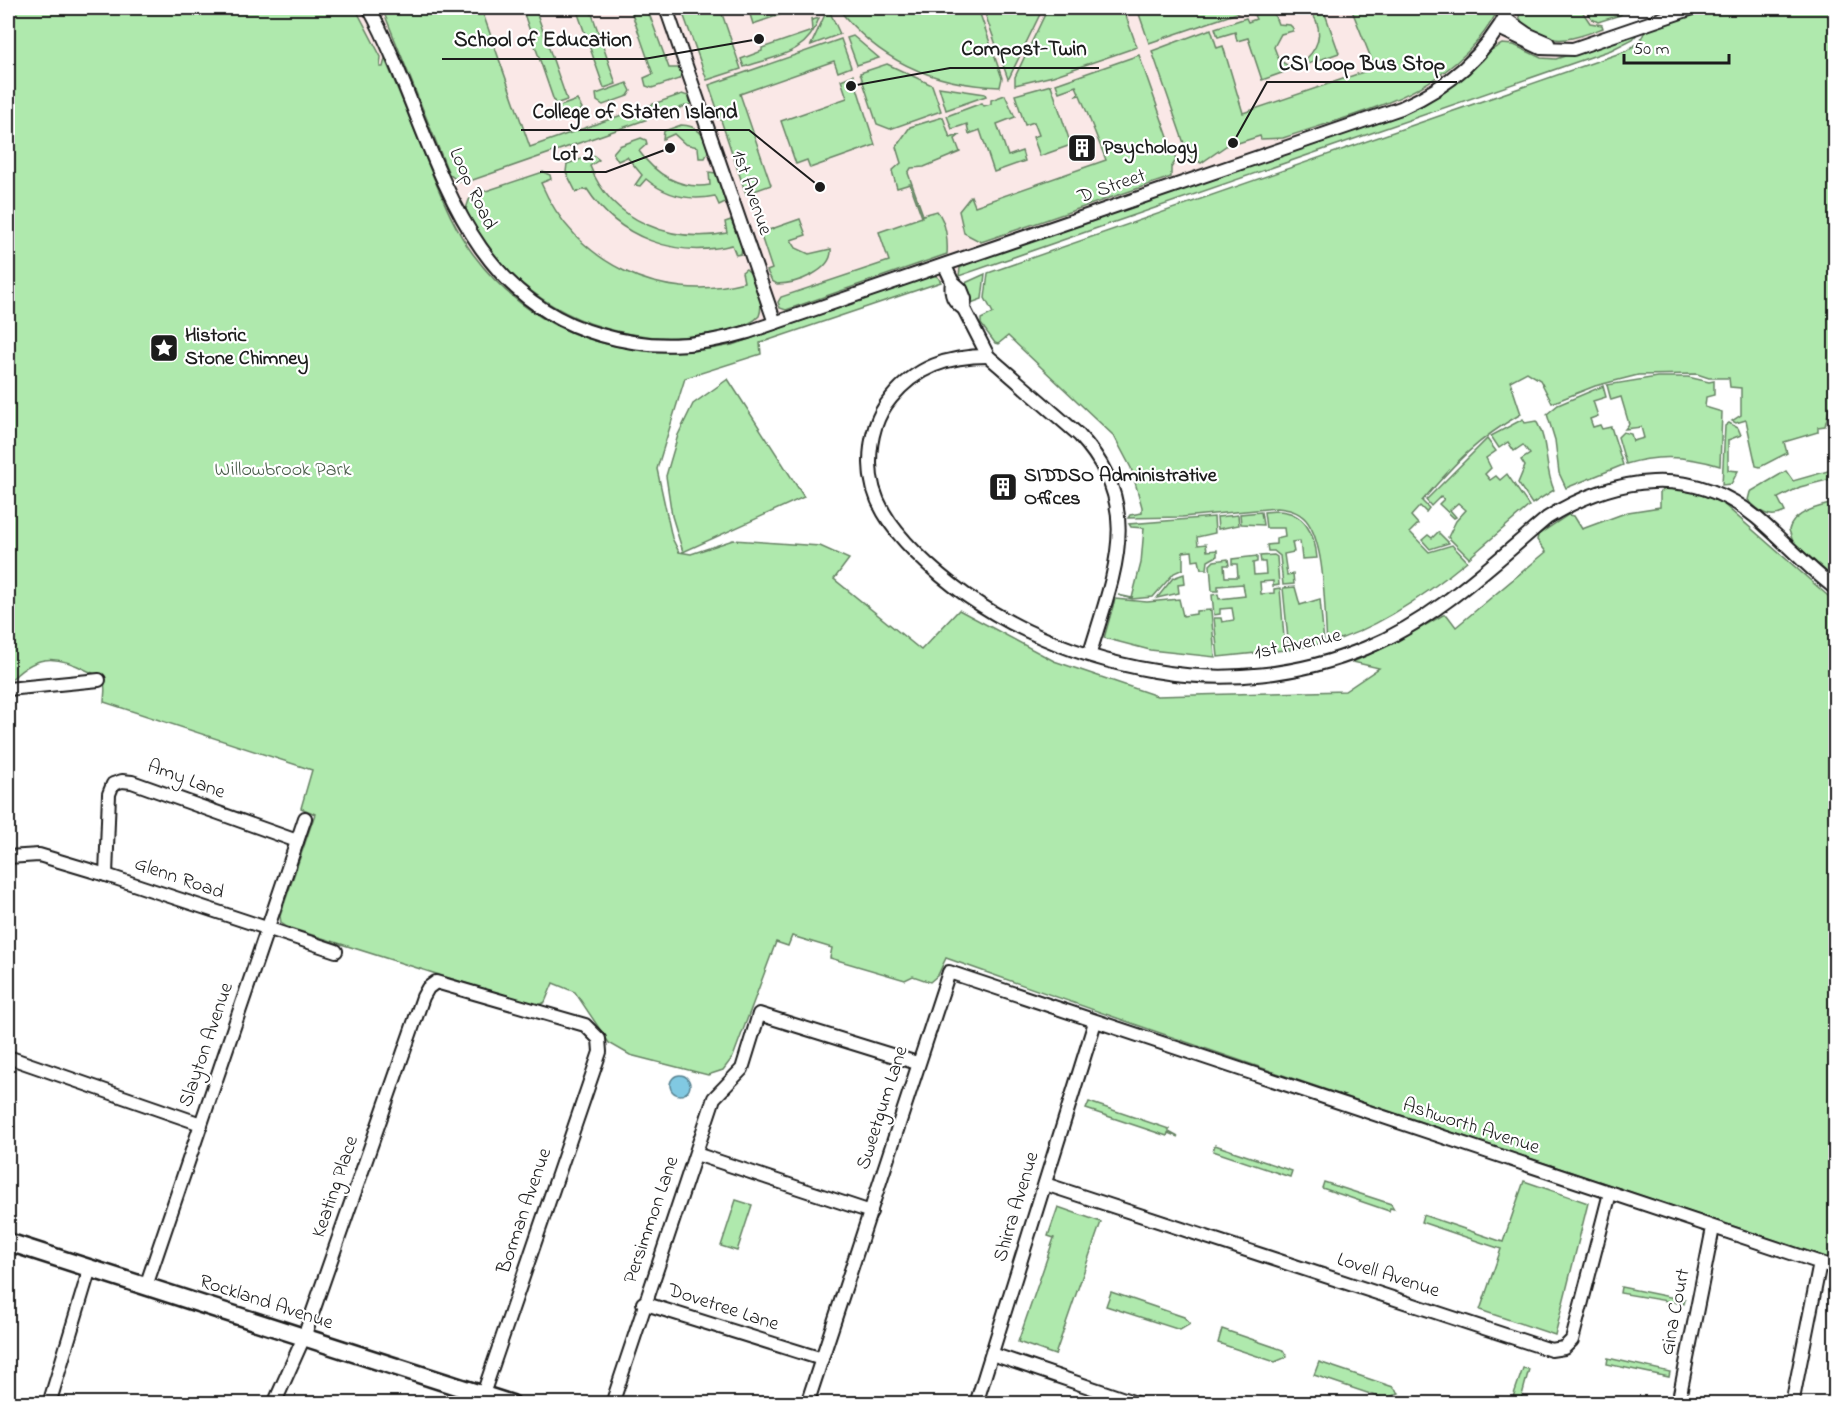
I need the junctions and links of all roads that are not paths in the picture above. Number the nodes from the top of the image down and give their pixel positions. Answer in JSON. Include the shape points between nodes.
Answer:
{"nodes":[{"id":1,"x":369,"y":8,"type":"edge"},
{"id":2,"x":666,"y":8,"type":"edge"},
{"id":3,"x":1693,"y":8,"type":"edge"},
{"id":4,"x":1504,"y":18,"type":"edge"},
{"id":5,"x":945,"y":266,"type":"junction"},
{"id":6,"x":775,"y":323,"type":"junction"},
{"id":7,"x":988,"y":356,"type":"junction"},
{"id":8,"x":1836,"y":589,"type":"edge"},
{"id":9,"x":1090,"y":653,"type":"junction"},
{"id":10,"x":99,"y":680,"type":"dead end"},
{"id":11,"x":8,"y":689,"type":"edge"},
{"id":12,"x":305,"y":818,"type":"dead end"},
{"id":13,"x":297,"y":841,"type":"junction"},
{"id":14,"x":8,"y":857,"type":"edge"},
{"id":15,"x":106,"y":875,"type":"junction"},
{"id":16,"x":267,"y":929,"type":"junction"},
{"id":17,"x":336,"y":951,"type":"dead end"},
{"id":18,"x":1095,"y":1022,"type":"junction"},
{"id":19,"x":599,"y":1039,"type":"joint"},
{"id":20,"x":8,"y":1057,"type":"edge"},
{"id":21,"x":917,"y":1063,"type":"junction"},
{"id":22,"x":201,"y":1124,"type":"junction"},
{"id":23,"x":696,"y":1154,"type":"junction"},
{"id":24,"x":1045,"y":1184,"type":"junction"},
{"id":25,"x":1610,"y":1193,"type":"junction"},
{"id":26,"x":871,"y":1212,"type":"junction"},
{"id":27,"x":1713,"y":1228,"type":"junction"},
{"id":28,"x":8,"y":1242,"type":"edge"},
{"id":29,"x":1821,"y":1263,"type":"junction"},
{"id":30,"x":90,"y":1268,"type":"junction"},
{"id":31,"x":1836,"y":1268,"type":"edge"},
{"id":32,"x":146,"y":1286,"type":"junction"},
{"id":33,"x":643,"y":1303,"type":"junction"},
{"id":34,"x":304,"y":1338,"type":"junction"},
{"id":35,"x":992,"y":1354,"type":"junction"},
{"id":36,"x":822,"y":1359,"type":"junction"},
{"id":37,"x":483,"y":1395,"type":"junction"},
{"id":38,"x":49,"y":1404,"type":"edge"},
{"id":39,"x":274,"y":1404,"type":"edge"},
{"id":40,"x":512,"y":1404,"type":"edge"},
{"id":41,"x":612,"y":1404,"type":"edge"},
{"id":42,"x":807,"y":1404,"type":"edge"},
{"id":43,"x":976,"y":1404,"type":"edge"},
{"id":44,"x":1139,"y":1404,"type":"edge"},
{"id":45,"x":1677,"y":1404,"type":"edge"},
{"id":46,"x":1792,"y":1404,"type":"edge"}],
"edges":[{"from":1,"to":6,"type":"street","name":"Loop Road","via":[[463,223],[494,267],[528,300],[589,332],[642,345],[697,344]]},
{"from":2,"to":6,"type":"street","name":"1st Avenue"},
{"from":3,"to":4,"type":"street","name":"D Street","via":[[1573,49],[1541,48]]},
{"from":4,"to":5,"type":"street","name":"D Street","via":[[1471,64],[1427,97]]},
{"from":5,"to":6,"type":"street","name":"D Street"},
{"from":5,"to":7,"type":"street","via":[[952,281],[950,292],[954,302],[964,309]]},
{"from":7,"to":9,"type":"street","via":[[1079,435],[1092,449],[1112,485],[1120,542]]},
{"from":7,"to":9,"type":"street","name":"1st Avenue","via":[[967,356],[929,366],[912,376],[894,395],[873,434],[870,472],[874,494],[886,519],[907,544],[961,593],[1020,628]]},
{"from":8,"to":9,"type":"street","name":"1st Avenue","via":[[1810,570],[1756,517],[1732,502],[1686,485],[1637,482],[1612,486],[1568,505],[1424,618],[1328,662],[1261,675],[1215,676],[1153,670]]},
{"from":10,"to":11,"type":"street"},
{"from":12,"to":13,"type":"street","name":"Slayton Avenue"},
{"from":13,"to":15,"type":"street","name":"Amy Lane","via":[[132,782],[117,782],[109,794]]},
{"from":13,"to":16,"type":"street","name":"Slayton Avenue"},
{"from":14,"to":15,"type":"street","name":"Glenn Road","via":[[39,855]]},
{"from":15,"to":16,"type":"street","name":"Glenn Road"},
{"from":16,"to":17,"type":"street","name":"Glenn Road"},
{"from":16,"to":22,"type":"street","name":"Slayton Avenue"},
{"from":18,"to":21,"type":"street","name":"Sweetgum Lane","via":[[949,972]]},
{"from":18,"to":24,"type":"street","name":"Shirra Avenue"},
{"from":18,"to":25,"type":"street","name":"Ashworth Avenue"},
{"from":19,"to":34,"type":"street","name":"Keating Place","via":[[585,1024],[434,983],[423,998]]},
{"from":19,"to":37,"type":"street","name":"Borman Avenue","via":[[600,1052]]},
{"from":20,"to":22,"type":"street"},
{"from":21,"to":23,"type":"street","via":[[759,1014],[742,1069],[714,1098]]},
{"from":21,"to":26,"type":"street","name":"Sweetgum Lane"},
{"from":22,"to":32,"type":"street","name":"Slayton Avenue"},
{"from":23,"to":26,"type":"street","name":"Persimmon Lane"},
{"from":23,"to":33,"type":"street","name":"Persimmon Lane"},
{"from":24,"to":25,"type":"street","name":"Lovell Avenue","via":[[1551,1350],[1564,1348],[1572,1340]]},
{"from":24,"to":35,"type":"street","name":"Shirra Avenue"},
{"from":25,"to":27,"type":"street","name":"Ashworth Avenue"},
{"from":26,"to":36,"type":"street","name":"Sweetgum Lane"},
{"from":27,"to":29,"type":"street","name":"Ashworth Avenue"},
{"from":27,"to":45,"type":"street","name":"Gina Court"},
{"from":28,"to":30,"type":"street","name":"Rockland Avenue"},
{"from":29,"to":31,"type":"street","name":"Ashworth Avenue"},
{"from":29,"to":46,"type":"street"},
{"from":30,"to":32,"type":"street","name":"Rockland Avenue"},
{"from":30,"to":38,"type":"street"},
{"from":32,"to":34,"type":"street","name":"Rockland Avenue"},
{"from":33,"to":36,"type":"street","name":"Dovetree Lane"},
{"from":33,"to":41,"type":"street","name":"Dovetree Lane"},
{"from":34,"to":37,"type":"street","name":"Rockland Avenue"},
{"from":34,"to":39,"type":"street","name":"Keating Place"},
{"from":35,"to":43,"type":"street","name":"Shirra Avenue"},
{"from":35,"to":44,"type":"street"},
{"from":36,"to":42,"type":"street","name":"Sweetgum Lane"},
{"from":37,"to":40,"type":"street","name":"Rockland Avenue"}]}
